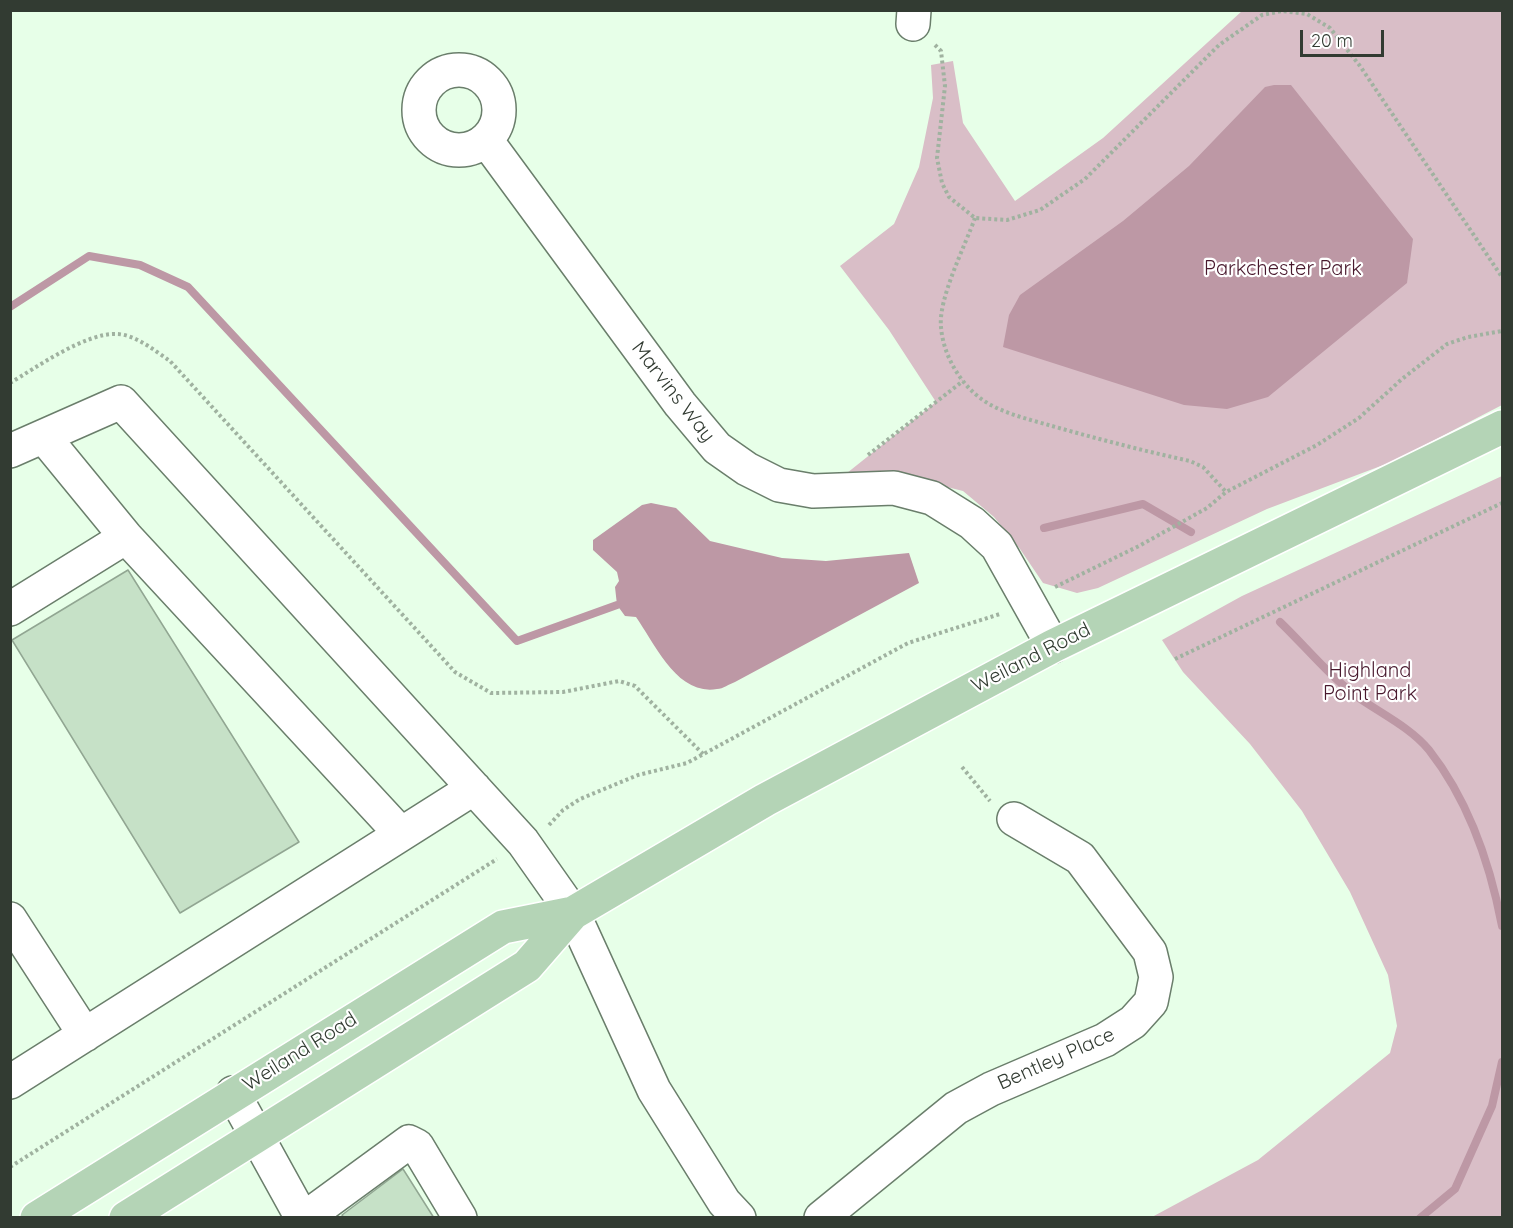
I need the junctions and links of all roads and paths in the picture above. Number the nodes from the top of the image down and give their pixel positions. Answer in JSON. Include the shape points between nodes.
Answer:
{"nodes":[{"id":1,"x":914,"y":17,"type":"edge"},
{"id":2,"x":486,"y":140,"type":"dead end"},
{"id":3,"x":975,"y":218,"type":"junction"},
{"id":4,"x":1503,"y":277,"type":"edge"},
{"id":5,"x":1503,"y":331,"type":"edge"},
{"id":6,"x":963,"y":381,"type":"junction"},
{"id":7,"x":10,"y":383,"type":"edge"},
{"id":8,"x":1503,"y":428,"type":"edge"},
{"id":9,"x":44,"y":437,"type":"junction"},
{"id":10,"x":10,"y":451,"type":"edge"},
{"id":11,"x":868,"y":455,"type":"dead end"},
{"id":12,"x":1226,"y":492,"type":"junction"},
{"id":13,"x":1503,"y":503,"type":"edge"},
{"id":14,"x":126,"y":537,"type":"junction"},
{"id":15,"x":14,"y":599,"type":"edge"},
{"id":16,"x":1028,"y":604,"type":"junction"},
{"id":17,"x":1053,"y":646,"type":"junction"},
{"id":18,"x":1175,"y":659,"type":"dead end"},
{"id":19,"x":703,"y":754,"type":"junction"},
{"id":20,"x":962,"y":767,"type":"dead end"},
{"id":21,"x":474,"y":788,"type":"junction"},
{"id":22,"x":1014,"y":819,"type":"joint"},
{"id":23,"x":401,"y":834,"type":"junction"},
{"id":24,"x":523,"y":842,"type":"junction"},
{"id":25,"x":573,"y":913,"type":"junction"},
{"id":26,"x":10,"y":919,"type":"edge"},
{"id":27,"x":85,"y":1035,"type":"junction"},
{"id":28,"x":10,"y":1082,"type":"edge"},
{"id":29,"x":233,"y":1093,"type":"junction"},
{"id":30,"x":258,"y":1135,"type":"junction"},
{"id":31,"x":10,"y":1167,"type":"edge"},
{"id":32,"x":38,"y":1218,"type":"edge"},
{"id":33,"x":126,"y":1218,"type":"edge"},
{"id":34,"x":303,"y":1218,"type":"edge"},
{"id":35,"x":460,"y":1218,"type":"edge"},
{"id":36,"x":739,"y":1218,"type":"edge"},
{"id":37,"x":821,"y":1218,"type":"edge"}],
"edges":[{"from":1,"to":3,"type":"path","via":[[941,51],[945,87],[937,158],[942,183],[949,197]]},
{"from":2,"to":16,"type":"street","name":"Marvins Way","via":[[680,404],[717,448],[747,470],[779,485],[813,491],[894,488],[932,498],[972,523],[997,546]]},
{"from":3,"to":4,"type":"path","via":[[1007,220],[1040,210],[1084,179],[1219,45],[1262,15],[1290,12],[1307,14],[1330,28]]},
{"from":3,"to":6,"type":"path","via":[[942,306],[940,326],[945,350]]},
{"from":5,"to":12,"type":"path","via":[[1468,336],[1447,344],[1359,418],[1307,451]]},
{"from":6,"to":11,"type":"path"},
{"from":6,"to":12,"type":"path","via":[[980,398],[1010,413],[1190,461],[1203,467]]},
{"from":7,"to":19,"type":"path","via":[[92,338],[117,334],[146,345],[170,361],[455,672],[491,693],[562,692],[619,681],[635,686]]},
{"from":8,"to":17,"type":"main road","name":"Weiland Road"},
{"from":9,"to":10,"type":"street"},
{"from":9,"to":14,"type":"street"},
{"from":9,"to":21,"type":"street","via":[[121,402]]},
{"from":12,"to":16,"type":"path","via":[[1207,508]]},
{"from":13,"to":18,"type":"path"},
{"from":14,"to":15,"type":"street"},
{"from":14,"to":23,"type":"street"},
{"from":16,"to":17,"type":"street","name":"Marvins Way"},
{"from":16,"to":19,"type":"path","via":[[908,643]]},
{"from":17,"to":25,"type":"main road","name":"Weiland Road","via":[[765,800]]},
{"from":19,"to":24,"type":"path","via":[[687,764],[638,775],[580,799]]},
{"from":20,"to":22,"type":"path","via":[[998,811]]},
{"from":21,"to":23,"type":"street"},
{"from":21,"to":24,"type":"street"},
{"from":22,"to":37,"type":"street","name":"Bentley Place","via":[[1080,858],[1087,867],[1150,952],[1156,977],[1151,1002],[1133,1022],[1105,1040],[956,1108]]},
{"from":23,"to":27,"type":"street"},
{"from":24,"to":25,"type":"street"},
{"from":24,"to":31,"type":"path"},
{"from":25,"to":29,"type":"main road","name":"Weiland Road","via":[[503,927]]},
{"from":25,"to":30,"type":"main road","name":"Weiland Road","via":[[527,966]]},
{"from":25,"to":36,"type":"street","via":[[654,1090],[724,1202]]},
{"from":26,"to":27,"type":"street"},
{"from":27,"to":28,"type":"street"},
{"from":29,"to":30,"type":"street"},
{"from":29,"to":32,"type":"main road","name":"Weiland Road"},
{"from":30,"to":33,"type":"main road","name":"Weiland Road"},
{"from":30,"to":34,"type":"street"},
{"from":34,"to":35,"type":"street","via":[[409,1142],[417,1146]]}]}
